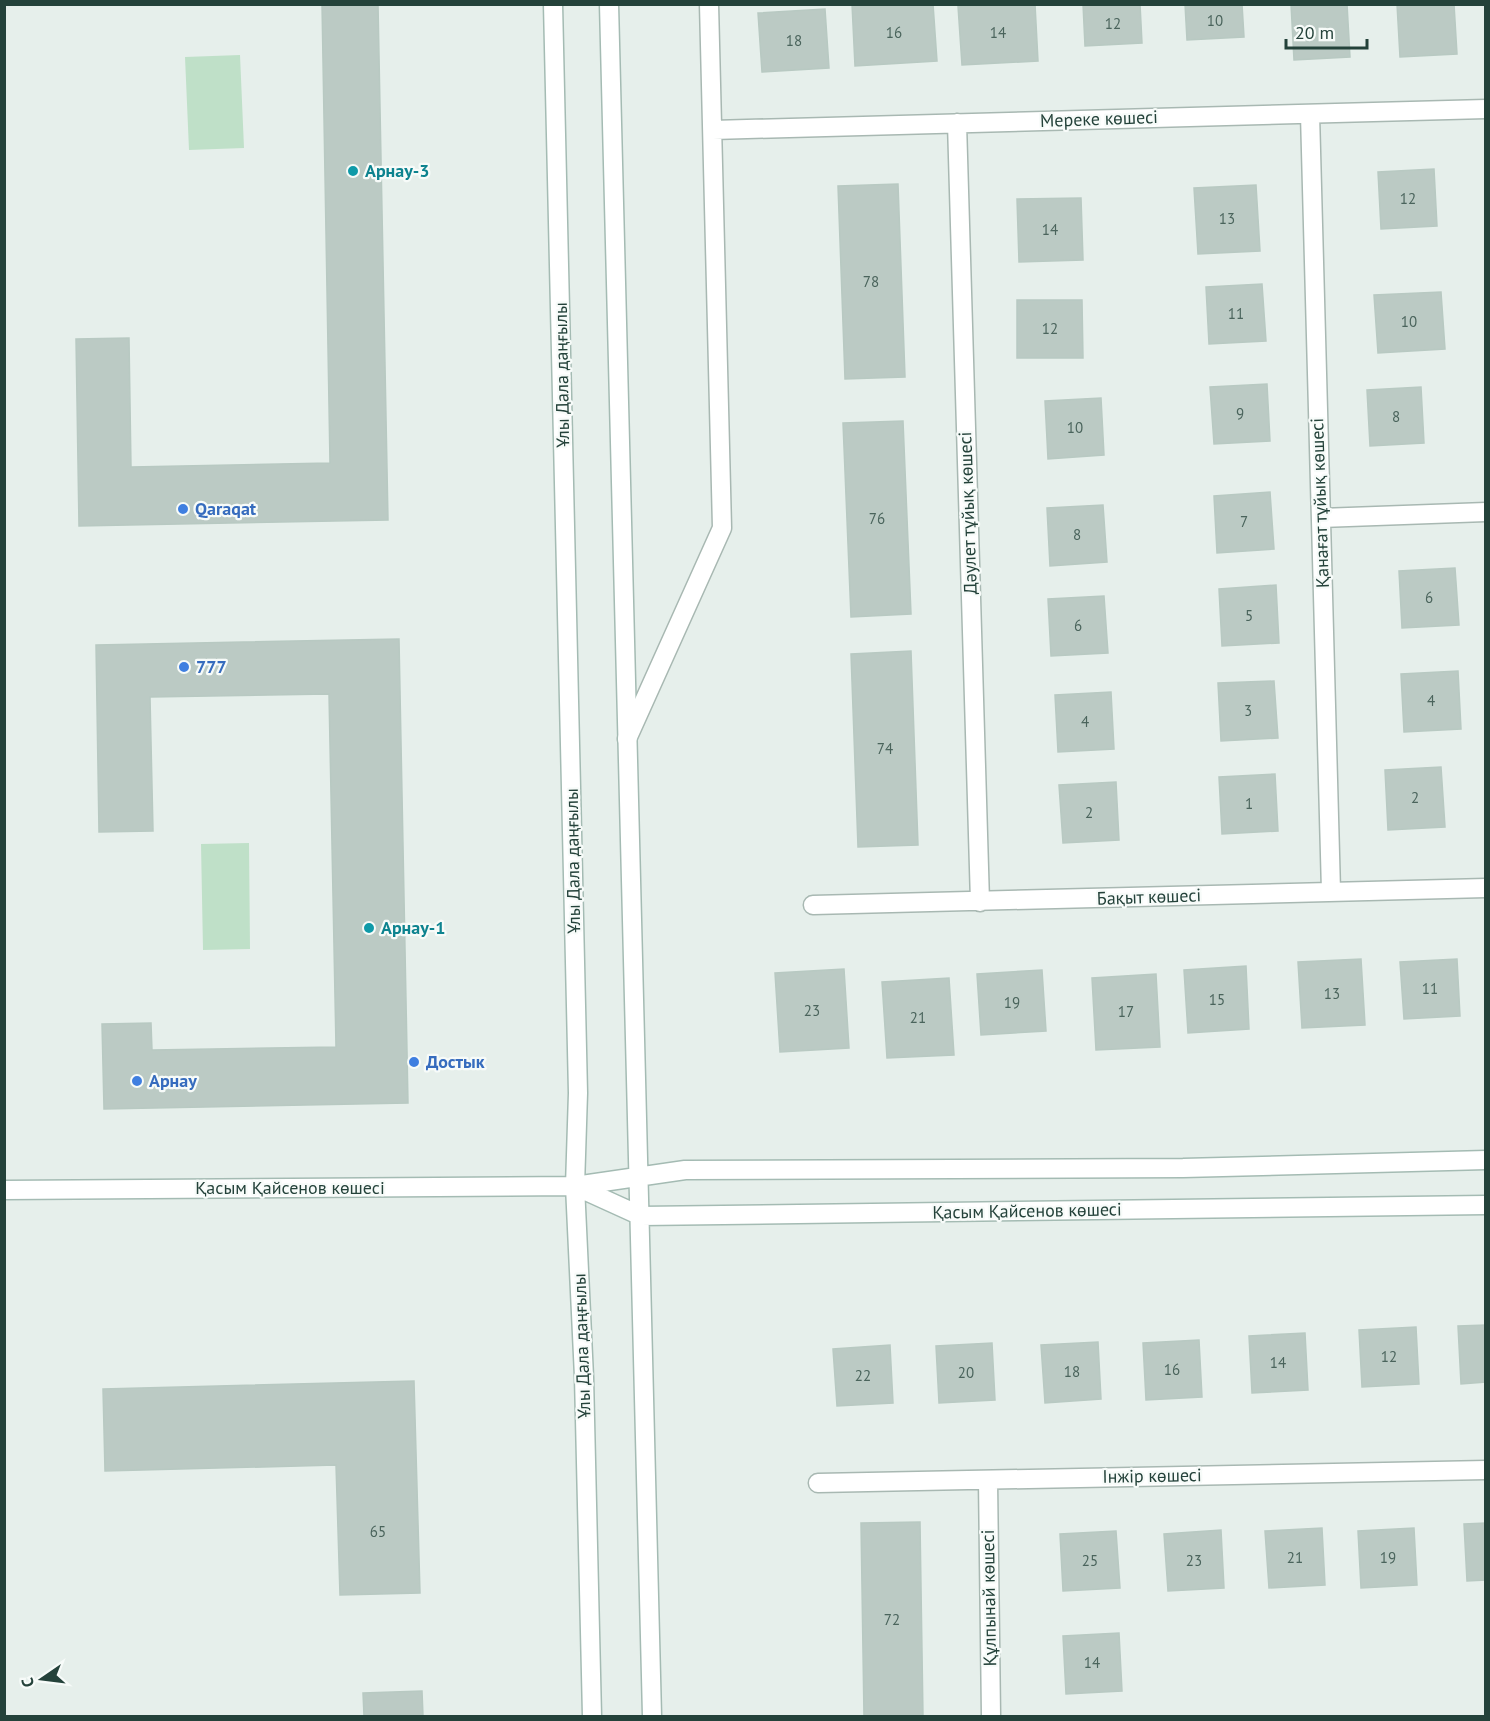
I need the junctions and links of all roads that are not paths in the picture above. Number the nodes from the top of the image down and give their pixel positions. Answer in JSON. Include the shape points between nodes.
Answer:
{"nodes":[{"id":1,"x":553,"y":4,"type":"edge"},
{"id":2,"x":609,"y":4,"type":"edge"},
{"id":3,"x":709,"y":4,"type":"edge"},
{"id":4,"x":1485,"y":109,"type":"edge"},
{"id":5,"x":1310,"y":114,"type":"junction"},
{"id":6,"x":957,"y":123,"type":"junction"},
{"id":7,"x":713,"y":130,"type":"junction"},
{"id":8,"x":1485,"y":512,"type":"edge"},
{"id":9,"x":1321,"y":518,"type":"junction"},
{"id":10,"x":627,"y":739,"type":"junction"},
{"id":11,"x":1485,"y":888,"type":"edge"},
{"id":12,"x":1331,"y":891,"type":"junction"},
{"id":13,"x":980,"y":902,"type":"junction"},
{"id":14,"x":813,"y":905,"type":"dead end"},
{"id":15,"x":1485,"y":1160,"type":"edge"},
{"id":16,"x":638,"y":1176,"type":"junction"},
{"id":17,"x":575,"y":1186,"type":"junction"},
{"id":18,"x":4,"y":1190,"type":"edge"},
{"id":19,"x":1485,"y":1205,"type":"edge"},
{"id":20,"x":640,"y":1216,"type":"junction"},
{"id":21,"x":1485,"y":1470,"type":"edge"},
{"id":22,"x":988,"y":1480,"type":"junction"},
{"id":23,"x":818,"y":1483,"type":"dead end"},
{"id":24,"x":592,"y":1716,"type":"edge"},
{"id":25,"x":652,"y":1716,"type":"edge"},
{"id":26,"x":991,"y":1716,"type":"edge"}],
"edges":[{"from":1,"to":17,"type":"street","name":"Ұлы Дала даңғылы","via":[[578,1093]]},
{"from":2,"to":10,"type":"street"},
{"from":3,"to":7,"type":"street"},
{"from":4,"to":5,"type":"street","name":"Мереке көшесі"},
{"from":5,"to":6,"type":"street","name":"Мереке көшесі"},
{"from":5,"to":9,"type":"street","name":"Қанағат тұйық көшесі"},
{"from":6,"to":7,"type":"street","name":"Мереке көшесі"},
{"from":6,"to":13,"type":"street","name":"Дәулет тұйық көшесі"},
{"from":7,"to":10,"type":"street","via":[[722,528]]},
{"from":8,"to":9,"type":"street"},
{"from":9,"to":12,"type":"street","name":"Қанағат тұйық көшесі"},
{"from":10,"to":16,"type":"street"},
{"from":11,"to":12,"type":"street","name":"Бақыт көшесі"},
{"from":12,"to":13,"type":"street","name":"Бақыт көшесі"},
{"from":13,"to":14,"type":"street","name":"Бақыт көшесі"},
{"from":15,"to":16,"type":"street","name":"Қасым Қайсенов көшесі","via":[[1182,1168],[692,1170]]},
{"from":16,"to":17,"type":"street","name":"Қасым Қайсенов көшесі"},
{"from":16,"to":20,"type":"street"},
{"from":17,"to":18,"type":"street","name":"Қасым Қайсенов көшесі"},
{"from":17,"to":20,"type":"street","name":"Қасым Қайсенов көшесі"},
{"from":17,"to":24,"type":"street","name":"Ұлы Дала даңғылы"},
{"from":19,"to":20,"type":"street","name":"Қасым Қайсенов көшесі"},
{"from":20,"to":25,"type":"street"},
{"from":21,"to":22,"type":"street","name":"Інжір көшесі"},
{"from":22,"to":23,"type":"street","name":"Інжір көшесі"},
{"from":22,"to":26,"type":"street","name":"Құлпынай көшесі"}]}
